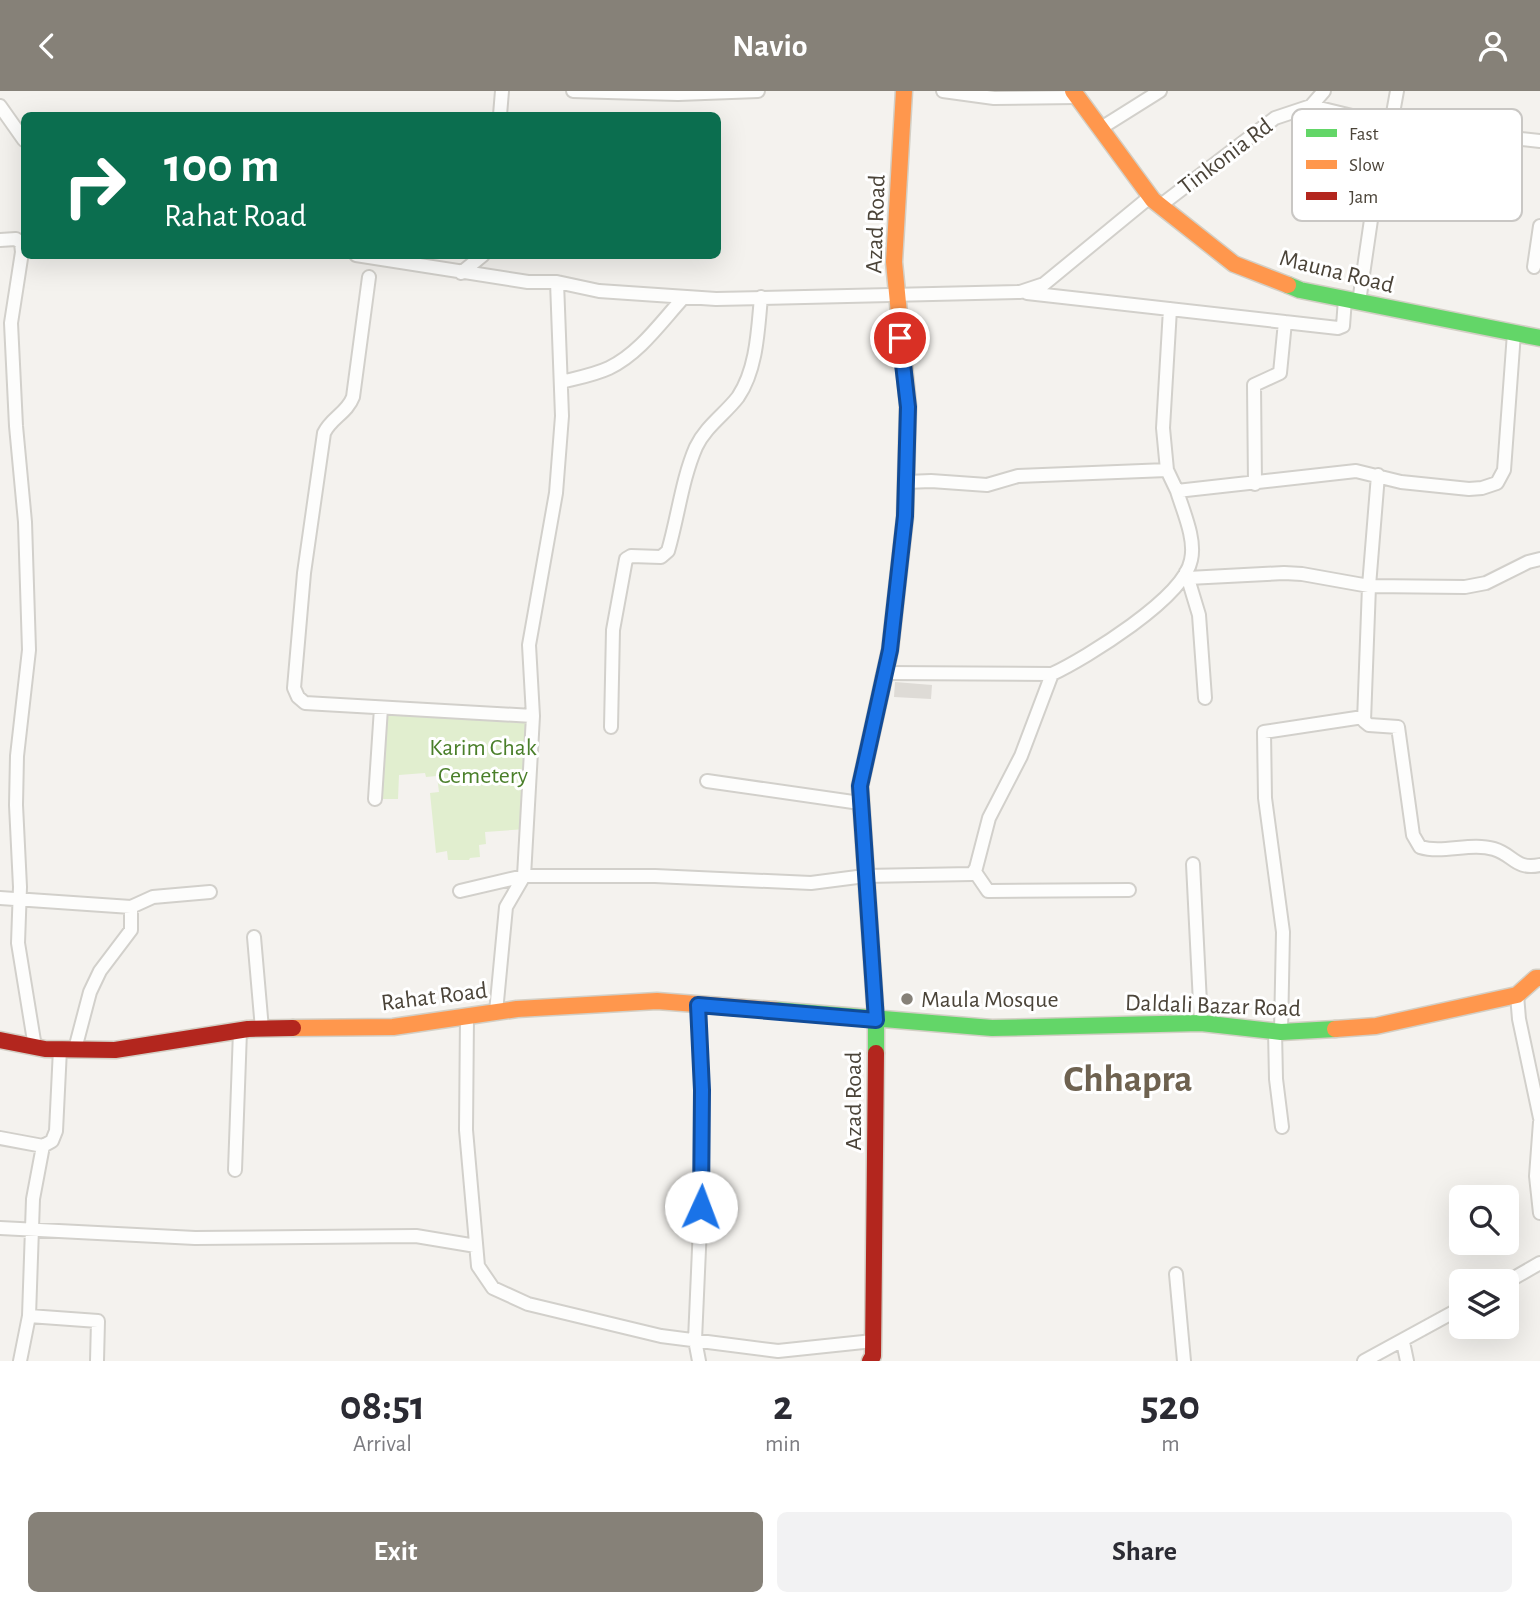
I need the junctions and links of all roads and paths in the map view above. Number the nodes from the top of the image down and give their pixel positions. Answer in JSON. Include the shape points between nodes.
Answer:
{"nodes":[{"id":1,"x":502,"y":91,"type":"edge"},
{"id":2,"x":573,"y":91,"type":"edge"},
{"id":3,"x":758,"y":91,"type":"edge"},
{"id":4,"x":904,"y":91,"type":"edge"},
{"id":5,"x":943,"y":91,"type":"edge"},
{"id":6,"x":1160,"y":91,"type":"edge"},
{"id":7,"x":1397,"y":91,"type":"edge"},
{"id":8,"x":1075,"y":94,"type":"edge"},
{"id":9,"x":1315,"y":97,"type":"edge"},
{"id":10,"x":0,"y":106,"type":"edge"},
{"id":11,"x":1292,"y":109,"type":"edge"},
{"id":12,"x":1292,"y":109,"type":"edge"},
{"id":13,"x":1347,"y":109,"type":"edge"},
{"id":14,"x":1392,"y":109,"type":"edge"},
{"id":15,"x":500,"y":112,"type":"edge"},
{"id":16,"x":1101,"y":128,"type":"junction"},
{"id":17,"x":21,"y":136,"type":"edge"},
{"id":18,"x":1522,"y":139,"type":"edge"},
{"id":19,"x":1540,"y":141,"type":"edge"},
{"id":20,"x":1156,"y":201,"type":"junction"},
{"id":21,"x":1368,"y":221,"type":"edge"},
{"id":22,"x":1540,"y":226,"type":"edge"},
{"id":23,"x":0,"y":240,"type":"edge"},
{"id":24,"x":21,"y":243,"type":"edge"},
{"id":25,"x":21,"y":258,"type":"edge"},
{"id":26,"x":379,"y":259,"type":"edge"},
{"id":27,"x":478,"y":259,"type":"edge"},
{"id":28,"x":1534,"y":267,"type":"dead end"},
{"id":29,"x":461,"y":273,"type":"junction"},
{"id":30,"x":369,"y":277,"type":"dead end"},
{"id":31,"x":557,"y":282,"type":"junction"},
{"id":32,"x":1020,"y":292,"type":"junction"},
{"id":33,"x":895,"y":293,"type":"junction"},
{"id":34,"x":684,"y":296,"type":"junction"},
{"id":35,"x":761,"y":297,"type":"junction"},
{"id":36,"x":1352,"y":300,"type":"junction"},
{"id":37,"x":1171,"y":309,"type":"junction"},
{"id":38,"x":1286,"y":322,"type":"junction"},
{"id":39,"x":1514,"y":333,"type":"junction"},
{"id":40,"x":1540,"y":338,"type":"edge"},
{"id":41,"x":561,"y":382,"type":"junction"},
{"id":42,"x":1167,"y":470,"type":"junction"},
{"id":43,"x":1378,"y":475,"type":"junction"},
{"id":44,"x":906,"y":482,"type":"junction"},
{"id":45,"x":1255,"y":484,"type":"junction"},
{"id":46,"x":1177,"y":491,"type":"junction"},
{"id":47,"x":1540,"y":559,"type":"edge"},
{"id":48,"x":1187,"y":575,"type":"junction"},
{"id":49,"x":1369,"y":586,"type":"junction"},
{"id":50,"x":884,"y":673,"type":"junction"},
{"id":51,"x":1052,"y":674,"type":"junction"},
{"id":52,"x":1205,"y":698,"type":"dead end"},
{"id":53,"x":381,"y":708,"type":"junction"},
{"id":54,"x":533,"y":716,"type":"junction"},
{"id":55,"x":1363,"y":717,"type":"junction"},
{"id":56,"x":611,"y":727,"type":"dead end"},
{"id":57,"x":707,"y":781,"type":"dead end"},
{"id":58,"x":376,"y":799,"type":"dead end"},
{"id":59,"x":860,"y":803,"type":"junction"},
{"id":60,"x":1193,"y":864,"type":"dead end"},
{"id":61,"x":1540,"y":865,"type":"edge"},
{"id":62,"x":975,"y":872,"type":"junction"},
{"id":63,"x":524,"y":876,"type":"junction"},
{"id":64,"x":865,"y":876,"type":"junction"},
{"id":65,"x":460,"y":891,"type":"dead end"},
{"id":66,"x":1129,"y":891,"type":"dead end"},
{"id":67,"x":210,"y":892,"type":"dead end"},
{"id":68,"x":0,"y":898,"type":"edge"},
{"id":69,"x":20,"y":899,"type":"junction"},
{"id":70,"x":131,"y":907,"type":"junction"},
{"id":71,"x":254,"y":937,"type":"dead end"},
{"id":72,"x":1540,"y":978,"type":"edge"},
{"id":73,"x":1517,"y":995,"type":"junction"},
{"id":74,"x":698,"y":1005,"type":"junction"},
{"id":75,"x":496,"y":1012,"type":"junction"},
{"id":76,"x":467,"y":1016,"type":"junction"},
{"id":77,"x":876,"y":1020,"type":"junction"},
{"id":78,"x":1201,"y":1023,"type":"junction"},
{"id":79,"x":262,"y":1029,"type":"junction"},
{"id":80,"x":240,"y":1031,"type":"junction"},
{"id":81,"x":1278,"y":1031,"type":"junction"},
{"id":82,"x":0,"y":1039,"type":"edge"},
{"id":83,"x":35,"y":1047,"type":"junction"},
{"id":84,"x":67,"y":1049,"type":"junction"},
{"id":85,"x":1540,"y":1120,"type":"edge"},
{"id":86,"x":1282,"y":1127,"type":"dead end"},
{"id":87,"x":0,"y":1138,"type":"edge"},
{"id":88,"x":43,"y":1146,"type":"junction"},
{"id":89,"x":235,"y":1170,"type":"dead end"},
{"id":90,"x":1540,"y":1213,"type":"edge"},
{"id":91,"x":0,"y":1228,"type":"edge"},
{"id":92,"x":32,"y":1229,"type":"junction"},
{"id":93,"x":476,"y":1246,"type":"junction"},
{"id":94,"x":1540,"y":1263,"type":"edge"},
{"id":95,"x":1176,"y":1274,"type":"dead end"},
{"id":96,"x":1519,"y":1275,"type":"edge"},
{"id":97,"x":1449,"y":1315,"type":"edge"},
{"id":98,"x":29,"y":1316,"type":"junction"},
{"id":99,"x":695,"y":1340,"type":"junction"},
{"id":100,"x":1403,"y":1342,"type":"junction"},
{"id":101,"x":762,"y":1355,"type":"edge"},
{"id":102,"x":873,"y":1355,"type":"edge"},
{"id":103,"x":20,"y":1361,"type":"edge"},
{"id":104,"x":97,"y":1361,"type":"edge"},
{"id":105,"x":699,"y":1361,"type":"edge"},
{"id":106,"x":1184,"y":1361,"type":"edge"},
{"id":107,"x":1364,"y":1361,"type":"edge"},
{"id":108,"x":1407,"y":1361,"type":"edge"}],
"edges":[{"from":1,"to":15,"type":"street"},
{"from":2,"to":3,"type":"street","via":[[678,95]]},
{"from":4,"to":33,"type":"street","name":"Azad Road"},
{"from":5,"to":8,"type":"street","via":[[994,98]]},
{"from":6,"to":16,"type":"street"},
{"from":7,"to":14,"type":"street"},
{"from":8,"to":16,"type":"street","name":"Mauna Road"},
{"from":9,"to":11,"type":"street","name":"Tinkonia Rd"},
{"from":9,"to":13,"type":"street","name":"Tinkonia Rd"},
{"from":10,"to":17,"type":"street"},
{"from":12,"to":20,"type":"street","name":"Tinkonia Rd"},
{"from":16,"to":20,"type":"street","name":"Mauna Road"},
{"from":18,"to":19,"type":"street","name":"Tinkonia Rd"},
{"from":20,"to":32,"type":"street","name":"Tinkonia Rd","via":[[1044,284]]},
{"from":20,"to":36,"type":"street","name":"Mauna Road","via":[[1234,264],[1300,290]]},
{"from":21,"to":36,"type":"street"},
{"from":22,"to":28,"type":"street"},
{"from":23,"to":24,"type":"street"},
{"from":25,"to":69,"type":"street","via":[[11,323],[29,650],[17,756]]},
{"from":26,"to":29,"type":"street"},
{"from":27,"to":29,"type":"street"},
{"from":29,"to":31,"type":"street"},
{"from":30,"to":53,"type":"street","via":[[353,397],[324,433],[304,573],[294,688],[305,702]]},
{"from":31,"to":34,"type":"street","via":[[599,291]]},
{"from":31,"to":41,"type":"street"},
{"from":32,"to":33,"type":"street"},
{"from":32,"to":37,"type":"street"},
{"from":33,"to":35,"type":"street"},
{"from":33,"to":44,"type":"street","name":"Azad Road","via":[[908,407]]},
{"from":34,"to":35,"type":"street"},
{"from":34,"to":41,"type":"street","via":[[622,361]]},
{"from":35,"to":56,"type":"street","via":[[749,370],[737,397],[696,447],[668,551],[661,557],[626,559],[613,630]]},
{"from":36,"to":38,"type":"street","via":[[1341,328]]},
{"from":36,"to":39,"type":"street","name":"Mauna Road"},
{"from":37,"to":38,"type":"street"},
{"from":37,"to":42,"type":"street","via":[[1163,428]]},
{"from":38,"to":45,"type":"street","via":[[1280,373],[1254,385]]},
{"from":39,"to":40,"type":"street","name":"Mauna Road"},
{"from":39,"to":43,"type":"street","via":[[1504,470],[1497,483],[1469,489]]},
{"from":41,"to":54,"type":"street","via":[[556,493],[529,645]]},
{"from":42,"to":44,"type":"street","via":[[1018,476],[987,485]]},
{"from":42,"to":46,"type":"street"},
{"from":43,"to":45,"type":"street","via":[[1343,472]]},
{"from":43,"to":49,"type":"street"},
{"from":44,"to":50,"type":"street","name":"Azad Road"},
{"from":45,"to":46,"type":"street"},
{"from":46,"to":48,"type":"street","via":[[1192,550]]},
{"from":47,"to":49,"type":"street","via":[[1475,586]]},
{"from":48,"to":49,"type":"street","via":[[1302,574]]},
{"from":48,"to":51,"type":"street","via":[[1116,638]]},
{"from":48,"to":52,"type":"street","via":[[1199,615]]},
{"from":49,"to":55,"type":"street"},
{"from":50,"to":51,"type":"street"},
{"from":50,"to":59,"type":"street","name":"Azad Road"},
{"from":51,"to":62,"type":"street","via":[[1021,756],[989,818]]},
{"from":53,"to":54,"type":"street"},
{"from":53,"to":58,"type":"street"},
{"from":54,"to":63,"type":"street"},
{"from":55,"to":61,"type":"street","via":[[1369,726],[1398,727],[1413,835],[1420,847],[1493,849],[1521,866]]},
{"from":55,"to":81,"type":"street","via":[[1264,732],[1265,798],[1283,932]]},
{"from":57,"to":59,"type":"street"},
{"from":59,"to":64,"type":"street","name":"Azad Road"},
{"from":60,"to":78,"type":"street"},
{"from":62,"to":64,"type":"street","via":[[964,876]]},
{"from":62,"to":66,"type":"street","via":[[988,891]]},
{"from":63,"to":64,"type":"street","via":[[811,883]]},
{"from":63,"to":65,"type":"street"},
{"from":63,"to":75,"type":"street","via":[[506,908]]},
{"from":64,"to":77,"type":"street","name":"Azad Road"},
{"from":67,"to":70,"type":"street","via":[[153,897]]},
{"from":68,"to":69,"type":"street"},
{"from":69,"to":70,"type":"street"},
{"from":69,"to":83,"type":"street","via":[[18,943]]},
{"from":70,"to":84,"type":"street","via":[[131,930],[100,971]]},
{"from":71,"to":79,"type":"street"},
{"from":72,"to":73,"type":"street","name":"Daldali Bazar Road"},
{"from":73,"to":81,"type":"street","name":"Daldali Bazar Road","via":[[1376,1026]]},
{"from":73,"to":85,"type":"street"},
{"from":74,"to":75,"type":"street","name":"Rahat Road","via":[[657,1001]]},
{"from":74,"to":77,"type":"street","name":"Rahat Road"},
{"from":74,"to":99,"type":"street","via":[[702,1181]]},
{"from":75,"to":76,"type":"street","name":"Rahat Road"},
{"from":76,"to":79,"type":"street","name":"Rahat Road","via":[[393,1027]]},
{"from":76,"to":93,"type":"street","via":[[466,1130]]},
{"from":77,"to":78,"type":"street","name":"Daldali Bazar Road","via":[[992,1028]]},
{"from":77,"to":102,"type":"street","name":"Azad Road"},
{"from":78,"to":81,"type":"street","name":"Daldali Bazar Road"},
{"from":79,"to":80,"type":"street","name":"Rahat Road"},
{"from":80,"to":84,"type":"street","name":"Rahat Road","via":[[115,1050]]},
{"from":80,"to":89,"type":"street"},
{"from":81,"to":86,"type":"street","via":[[1276,1079]]},
{"from":82,"to":83,"type":"street","name":"Rahat Road"},
{"from":83,"to":84,"type":"street","name":"Rahat Road"},
{"from":84,"to":88,"type":"street","via":[[56,1131],[52,1141]]},
{"from":85,"to":90,"type":"street","via":[[1536,1176]]},
{"from":87,"to":88,"type":"street"},
{"from":88,"to":92,"type":"street"},
{"from":91,"to":92,"type":"street"},
{"from":92,"to":93,"type":"street","via":[[195,1238],[416,1236]]},
{"from":92,"to":98,"type":"street"},
{"from":93,"to":99,"type":"street","via":[[478,1266],[493,1289],[528,1304]]},
{"from":94,"to":96,"type":"street"},
{"from":95,"to":106,"type":"street"},
{"from":97,"to":100,"type":"street"},
{"from":98,"to":103,"type":"street"},
{"from":98,"to":104,"type":"street","via":[[98,1321]]},
{"from":99,"to":101,"type":"street"},
{"from":99,"to":105,"type":"street"},
{"from":100,"to":107,"type":"street"},
{"from":100,"to":108,"type":"street"},
{"from":101,"to":102,"type":"street","via":[[778,1351]]}]}
